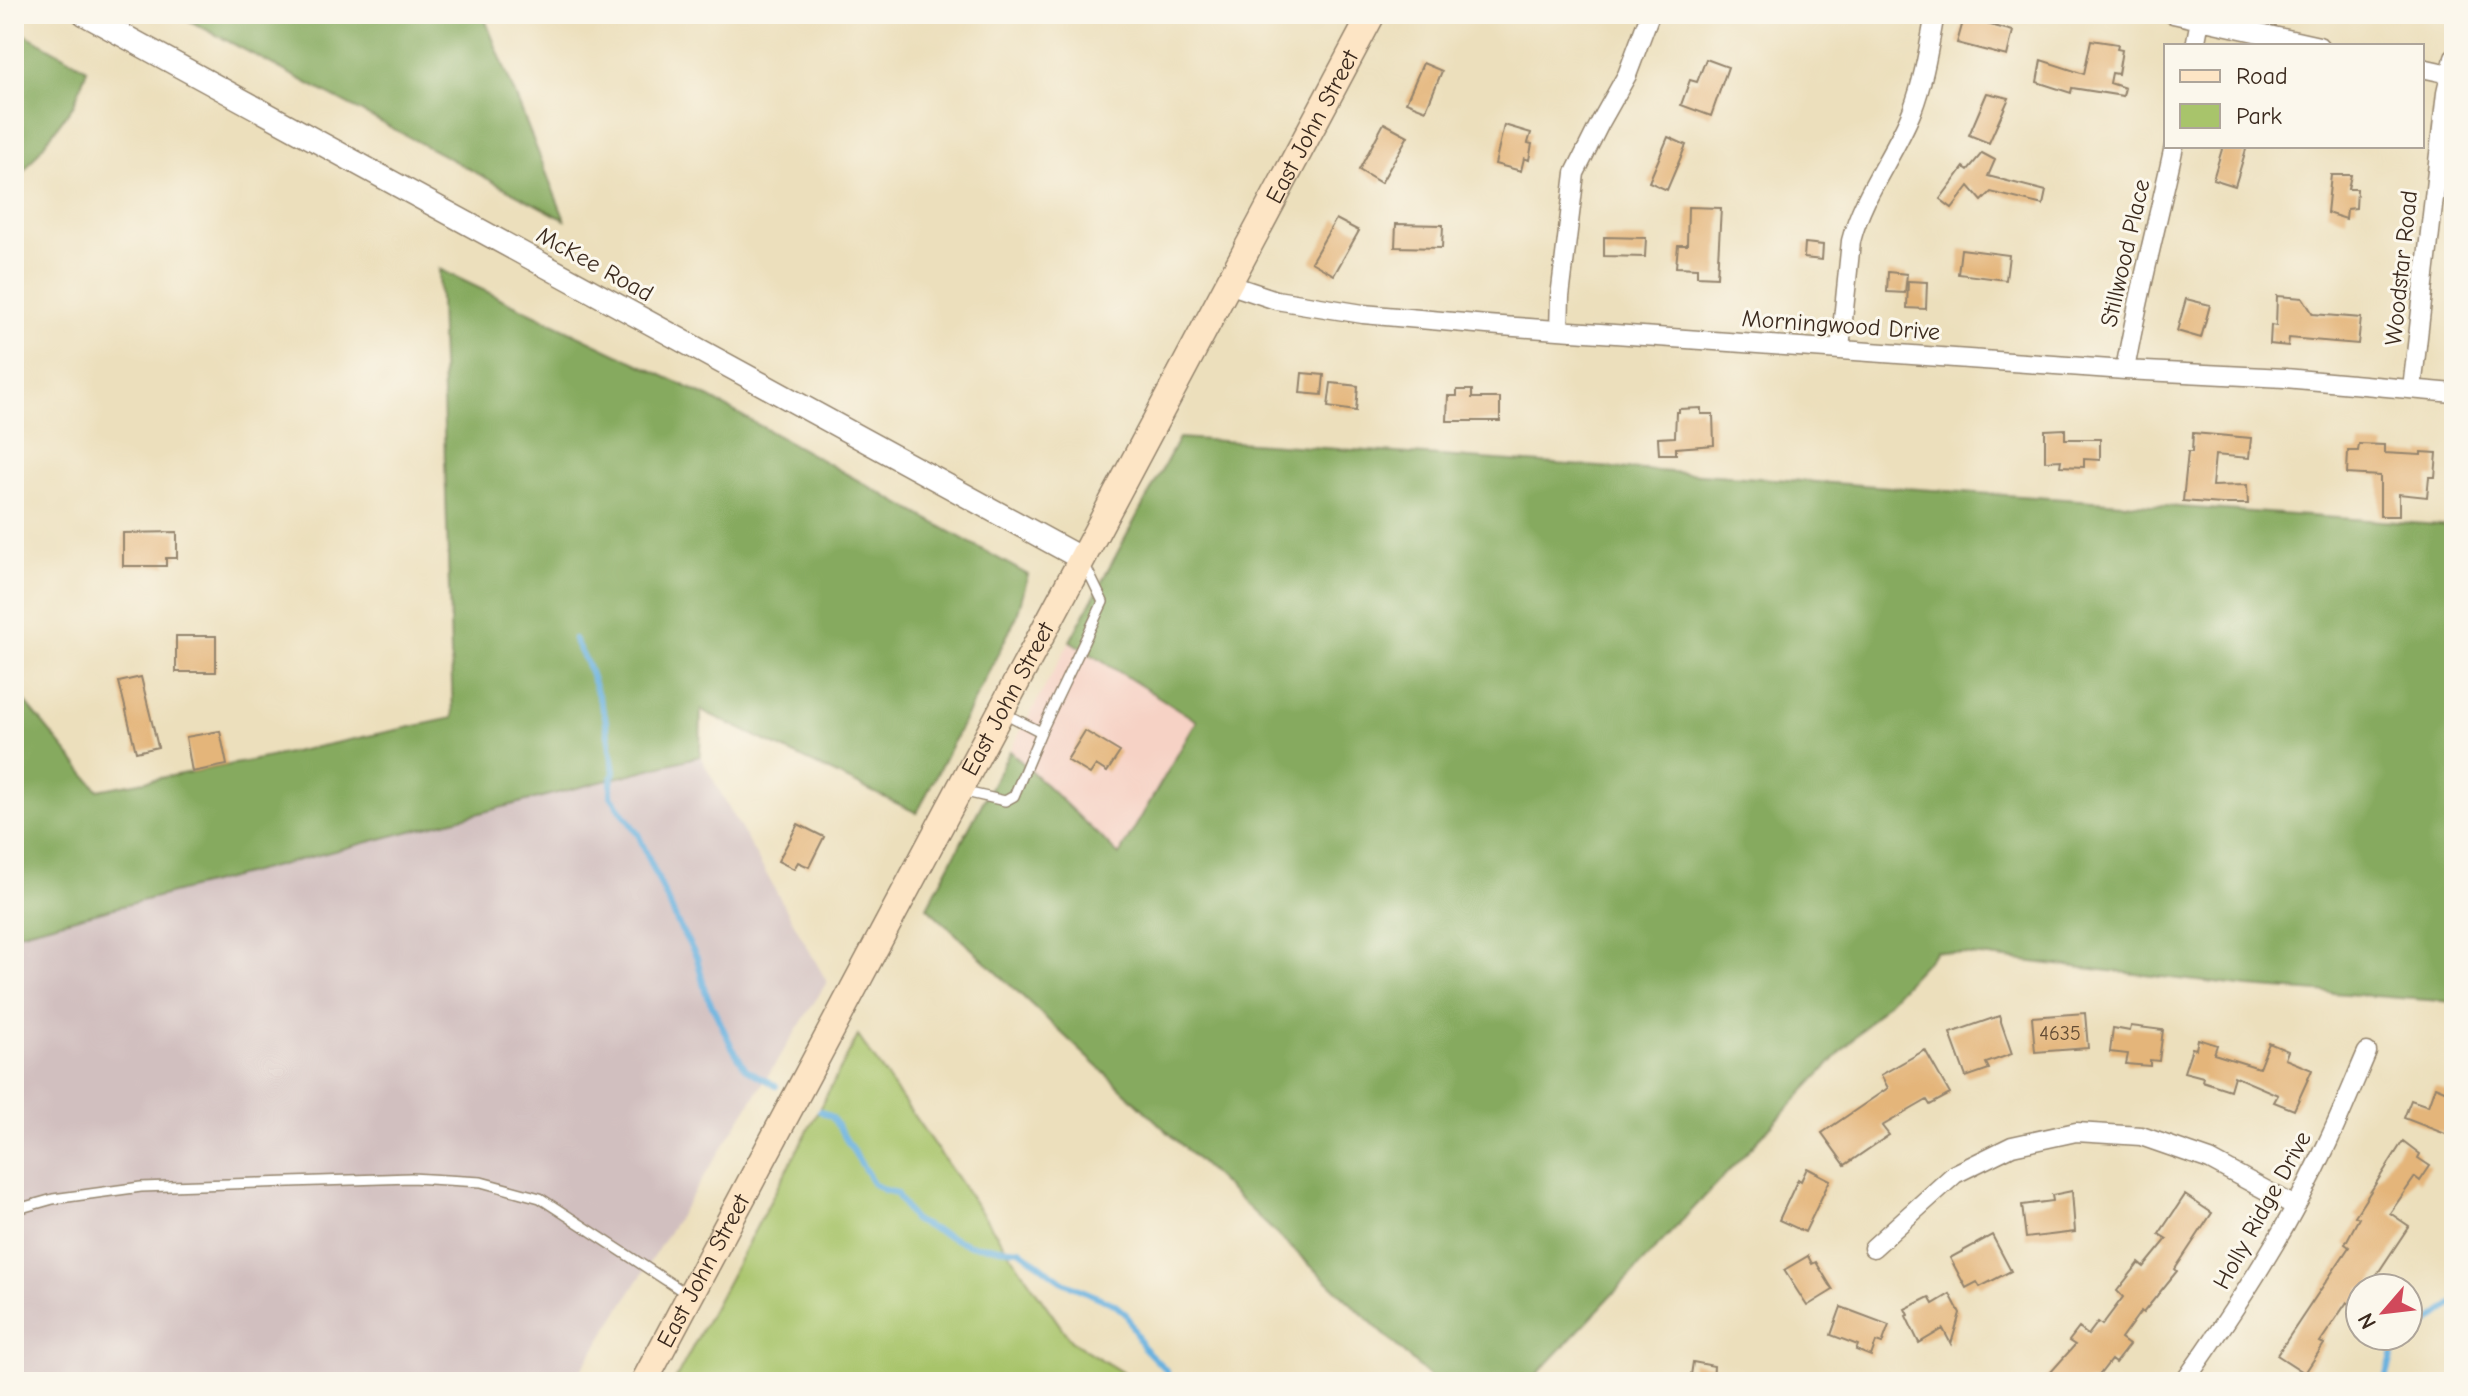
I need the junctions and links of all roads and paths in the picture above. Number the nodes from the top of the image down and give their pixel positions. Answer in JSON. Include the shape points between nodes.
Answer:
{"nodes":[{"id":1,"x":84,"y":14,"type":"edge"},
{"id":2,"x":1372,"y":14,"type":"edge"},
{"id":3,"x":1650,"y":14,"type":"edge"},
{"id":4,"x":1935,"y":14,"type":"edge"},
{"id":5,"x":2173,"y":14,"type":"edge"},
{"id":6,"x":2200,"y":20,"type":"junction"},
{"id":7,"x":2195,"y":44,"type":"edge"},
{"id":8,"x":2310,"y":44,"type":"edge"},
{"id":9,"x":2424,"y":68,"type":"edge"},
{"id":10,"x":2453,"y":69,"type":"edge"},
{"id":11,"x":2174,"y":148,"type":"edge"},
{"id":12,"x":1228,"y":284,"type":"junction"},
{"id":13,"x":1559,"y":330,"type":"junction"},
{"id":14,"x":1840,"y":349,"type":"junction"},
{"id":15,"x":2125,"y":370,"type":"junction"},
{"id":16,"x":2412,"y":389,"type":"junction"},
{"id":17,"x":2454,"y":393,"type":"edge"},
{"id":18,"x":1082,"y":559,"type":"junction"},
{"id":19,"x":1002,"y":712,"type":"junction"},
{"id":20,"x":1041,"y":732,"type":"junction"},
{"id":21,"x":959,"y":791,"type":"junction"},
{"id":22,"x":2367,"y":1052,"type":"dead end"},
{"id":23,"x":2295,"y":1206,"type":"junction"},
{"id":24,"x":14,"y":1210,"type":"edge"},
{"id":25,"x":1873,"y":1248,"type":"dead end"},
{"id":26,"x":690,"y":1295,"type":"junction"},
{"id":27,"x":644,"y":1382,"type":"edge"},
{"id":28,"x":2184,"y":1382,"type":"edge"}],
"edges":[{"from":1,"to":18,"type":"street","name":"McKee Road"},
{"from":2,"to":12,"type":"main road","name":"East John Street"},
{"from":3,"to":13,"type":"street","via":[[1627,75],[1575,173]]},
{"from":4,"to":14,"type":"street","via":[[1911,113],[1855,223]]},
{"from":5,"to":6,"type":"street"},
{"from":6,"to":7,"type":"street"},
{"from":6,"to":8,"type":"street"},
{"from":9,"to":10,"type":"street"},
{"from":10,"to":16,"type":"street","name":"Woodstar Road"},
{"from":11,"to":15,"type":"street","name":"Stillwood Place"},
{"from":12,"to":13,"type":"street","name":"Morningwood Drive","via":[[1276,300],[1363,314]]},
{"from":12,"to":18,"type":"main road","name":"East John Street"},
{"from":13,"to":14,"type":"street","name":"Morningwood Drive"},
{"from":14,"to":15,"type":"street","name":"Morningwood Drive"},
{"from":15,"to":16,"type":"street","name":"Morningwood Drive"},
{"from":16,"to":17,"type":"street","name":"Morningwood Drive"},
{"from":18,"to":19,"type":"main road","name":"East John Street"},
{"from":18,"to":20,"type":"lane","via":[[1103,602]]},
{"from":19,"to":20,"type":"lane"},
{"from":19,"to":21,"type":"main road","name":"East John Street"},
{"from":20,"to":21,"type":"lane","via":[[1014,796],[1005,801]]},
{"from":21,"to":26,"type":"main road","name":"East John Street"},
{"from":22,"to":23,"type":"street","name":"Holly Ridge Drive"},
{"from":23,"to":25,"type":"street","via":[[2210,1160],[2141,1136],[2076,1132],[2012,1146],[1955,1174]]},
{"from":23,"to":28,"type":"street","name":"Holly Ridge Drive","via":[[2259,1272]]},
{"from":24,"to":26,"type":"lane","via":[[141,1187],[411,1178],[481,1182],[540,1198]]},
{"from":26,"to":27,"type":"main road","name":"East John Street"}]}
